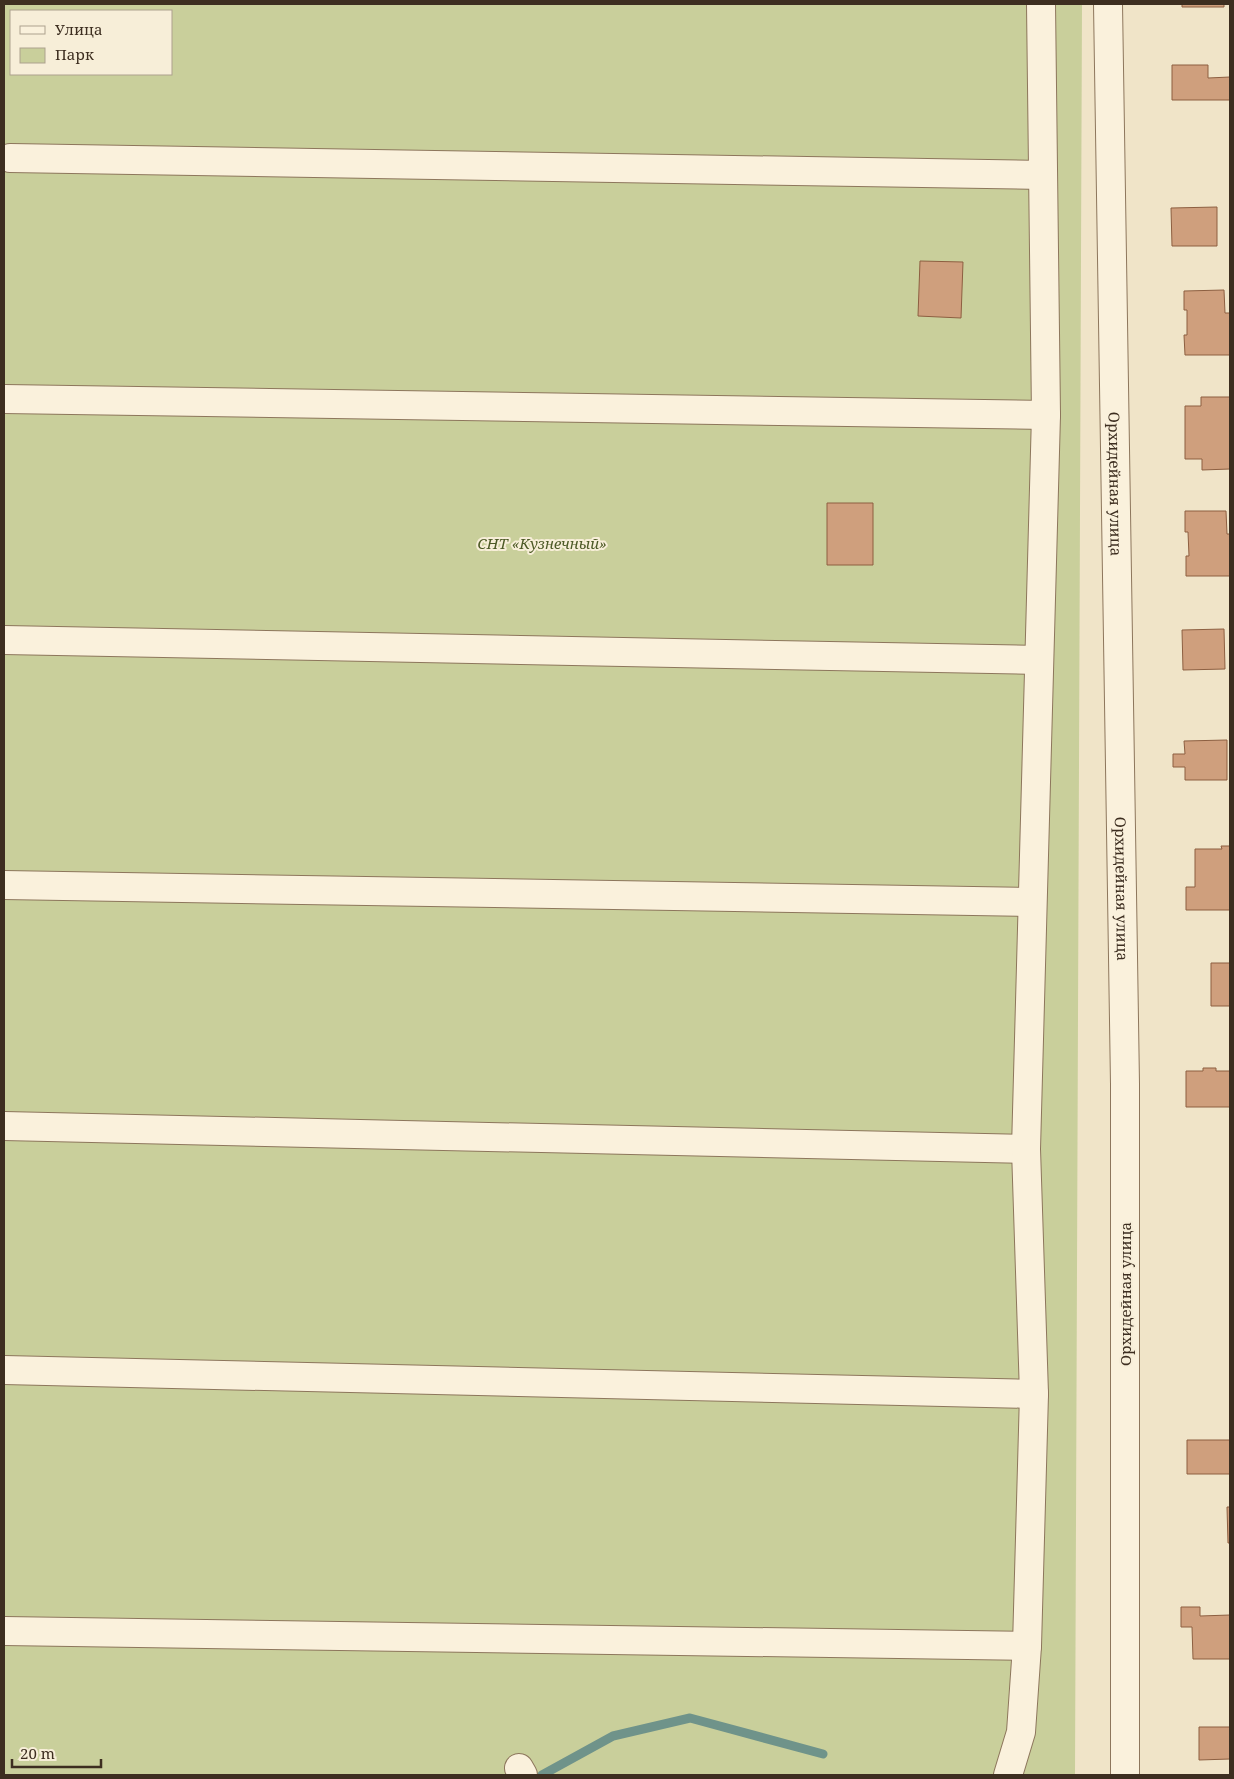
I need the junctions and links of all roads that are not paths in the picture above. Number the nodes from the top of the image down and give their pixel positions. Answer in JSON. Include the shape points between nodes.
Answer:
{"nodes":[{"id":1,"x":1041,"y":4,"type":"edge"},
{"id":2,"x":1108,"y":4,"type":"edge"},
{"id":3,"x":10,"y":158,"type":"dead end"},
{"id":4,"x":1043,"y":175,"type":"junction"},
{"id":5,"x":4,"y":399,"type":"edge"},
{"id":6,"x":1046,"y":415,"type":"junction"},
{"id":7,"x":4,"y":640,"type":"edge"},
{"id":8,"x":1039,"y":660,"type":"junction"},
{"id":9,"x":4,"y":885,"type":"edge"},
{"id":10,"x":1032,"y":902,"type":"junction"},
{"id":11,"x":4,"y":1126,"type":"edge"},
{"id":12,"x":1026,"y":1149,"type":"junction"},
{"id":13,"x":4,"y":1370,"type":"edge"},
{"id":14,"x":1034,"y":1394,"type":"junction"},
{"id":15,"x":4,"y":1631,"type":"edge"},
{"id":16,"x":1027,"y":1646,"type":"junction"},
{"id":17,"x":1008,"y":1775,"type":"edge"},
{"id":18,"x":1125,"y":1775,"type":"edge"}],
"edges":[{"from":1,"to":4,"type":"street"},
{"from":2,"to":18,"type":"street","name":"Орхидейная улица","via":[[1125,1084]]},
{"from":3,"to":4,"type":"street"},
{"from":4,"to":6,"type":"street"},
{"from":5,"to":6,"type":"street"},
{"from":6,"to":8,"type":"street"},
{"from":7,"to":8,"type":"street"},
{"from":8,"to":10,"type":"street"},
{"from":9,"to":10,"type":"street"},
{"from":10,"to":12,"type":"street"},
{"from":11,"to":12,"type":"street"},
{"from":12,"to":14,"type":"street"},
{"from":13,"to":14,"type":"street"},
{"from":14,"to":16,"type":"street"},
{"from":15,"to":16,"type":"street"},
{"from":16,"to":17,"type":"street","via":[[1020,1732]]}]}
